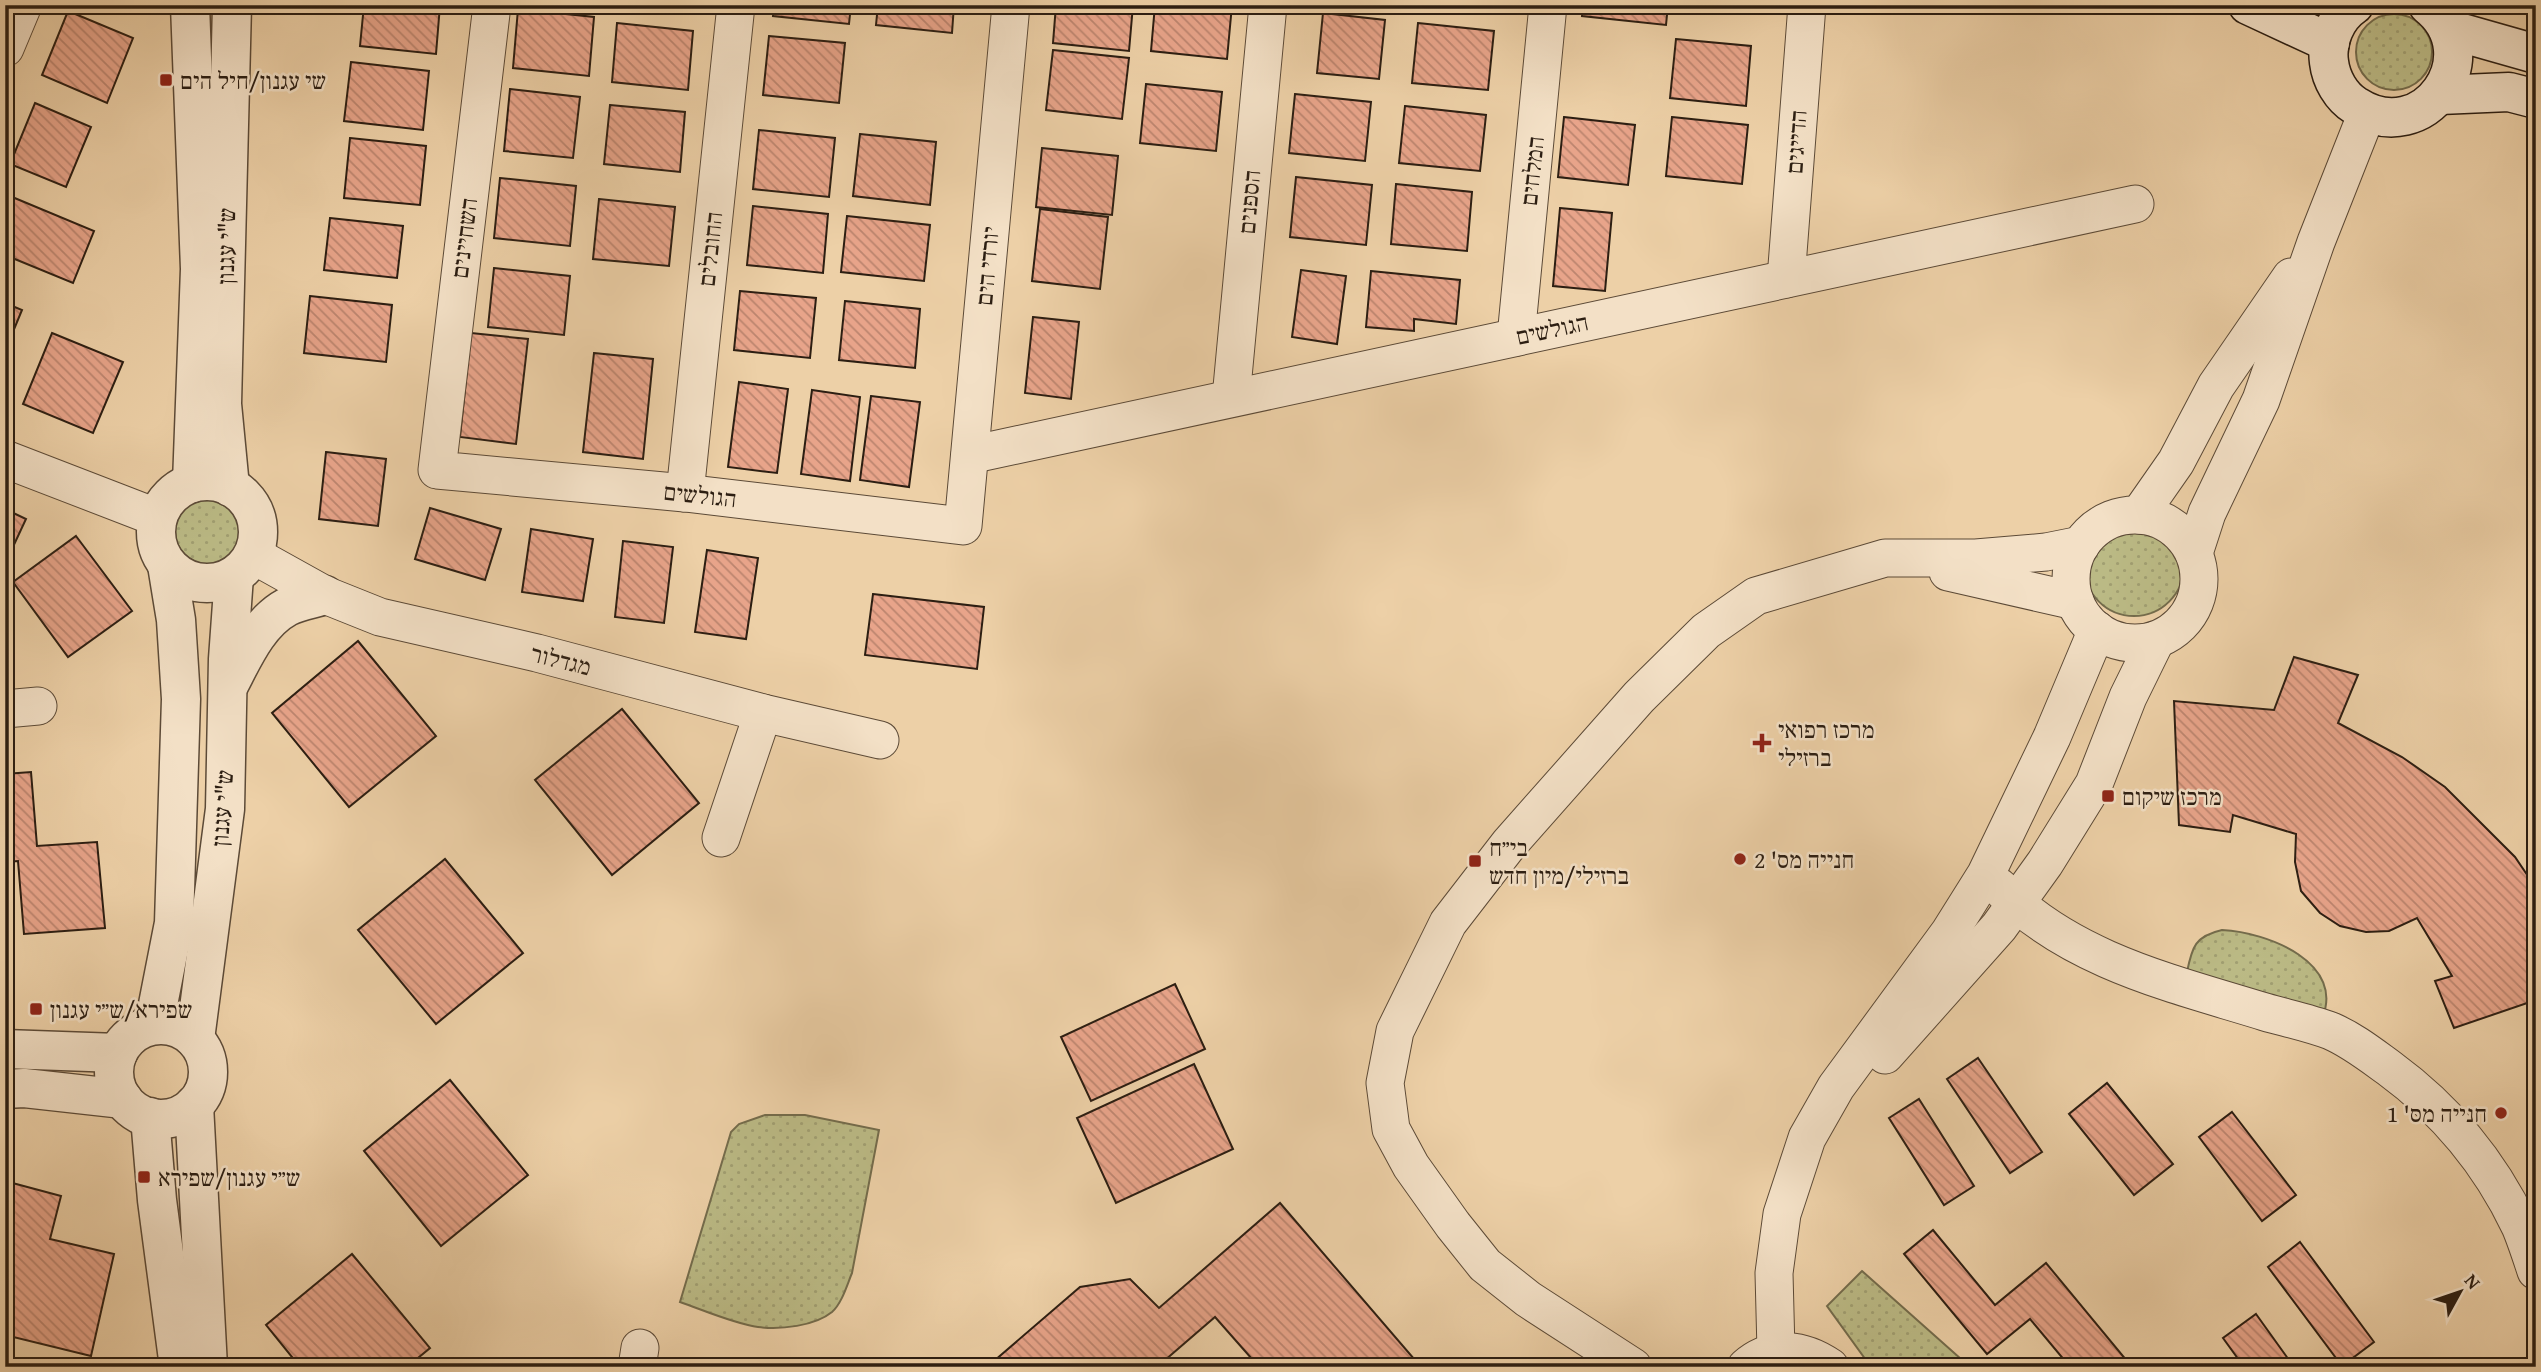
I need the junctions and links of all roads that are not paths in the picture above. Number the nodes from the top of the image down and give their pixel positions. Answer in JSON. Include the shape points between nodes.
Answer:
{"nodes":[{"id":1,"x":23,"y":5,"type":"edge"},
{"id":2,"x":190,"y":5,"type":"edge"},
{"id":3,"x":232,"y":5,"type":"edge"},
{"id":4,"x":492,"y":5,"type":"edge"},
{"id":5,"x":736,"y":5,"type":"edge"},
{"id":6,"x":1011,"y":5,"type":"edge"},
{"id":7,"x":1268,"y":5,"type":"edge"},
{"id":8,"x":1548,"y":5,"type":"edge"},
{"id":9,"x":1807,"y":5,"type":"edge"},
{"id":10,"x":2248,"y":5,"type":"edge"},
{"id":11,"x":2354,"y":5,"type":"edge"},
{"id":12,"x":2438,"y":17,"type":"edge"},
{"id":13,"x":2330,"y":43,"type":"junction"},
{"id":14,"x":5,"y":48,"type":"edge"},
{"id":15,"x":2536,"y":54,"type":"edge"},
{"id":16,"x":2440,"y":95,"type":"junction"},
{"id":17,"x":2536,"y":99,"type":"edge"},
{"id":18,"x":2367,"y":113,"type":"junction"},
{"id":19,"x":2135,"y":205,"type":"dead end"},
{"id":20,"x":2316,"y":242,"type":"junction"},
{"id":21,"x":1786,"y":279,"type":"junction"},
{"id":22,"x":1516,"y":337,"type":"junction"},
{"id":23,"x":1231,"y":398,"type":"junction"},
{"id":24,"x":970,"y":454,"type":"junction"},
{"id":25,"x":5,"y":459,"type":"edge"},
{"id":26,"x":437,"y":470,"type":"joint"},
{"id":27,"x":192,"y":483,"type":"junction"},
{"id":28,"x":230,"y":486,"type":"junction"},
{"id":29,"x":685,"y":493,"type":"junction"},
{"id":30,"x":2140,"y":515,"type":"junction"},
{"id":31,"x":158,"y":518,"type":"junction"},
{"id":32,"x":963,"y":526,"type":"joint"},
{"id":33,"x":2081,"y":545,"type":"junction"},
{"id":34,"x":2194,"y":553,"type":"junction"},
{"id":35,"x":1885,"y":558,"type":"junction"},
{"id":36,"x":167,"y":565,"type":"junction"},
{"id":37,"x":243,"y":566,"type":"junction"},
{"id":38,"x":325,"y":595,"type":"junction"},
{"id":39,"x":2075,"y":600,"type":"junction"},
{"id":40,"x":2097,"y":630,"type":"junction"},
{"id":41,"x":2156,"y":640,"type":"junction"},
{"id":42,"x":227,"y":688,"type":"junction"},
{"id":43,"x":763,"y":713,"type":"junction"},
{"id":44,"x":880,"y":740,"type":"dead end"},
{"id":45,"x":721,"y":838,"type":"dead end"},
{"id":46,"x":1986,"y":874,"type":"junction"},
{"id":47,"x":2017,"y":904,"type":"junction"},
{"id":48,"x":154,"y":1025,"type":"junction"},
{"id":49,"x":195,"y":1038,"type":"junction"},
{"id":50,"x":5,"y":1049,"type":"edge"},
{"id":51,"x":118,"y":1053,"type":"junction"},
{"id":52,"x":5,"y":1089,"type":"edge"},
{"id":53,"x":194,"y":1105,"type":"junction"},
{"id":54,"x":136,"y":1108,"type":"junction"},
{"id":55,"x":2536,"y":1271,"type":"edge"},
{"id":56,"x":1774,"y":1273,"type":"junction"},
{"id":57,"x":1761,"y":1359,"type":"edge"},
{"id":58,"x":179,"y":1367,"type":"edge"},
{"id":59,"x":208,"y":1367,"type":"edge"},
{"id":60,"x":1633,"y":1367,"type":"edge"},
{"id":61,"x":1830,"y":1367,"type":"edge"}],
"edges":[{"from":1,"to":14,"type":"street"},
{"from":2,"to":27,"type":"street","name":"ש\"י עגנון","via":[[200,269]]},
{"from":3,"to":28,"type":"street","name":"ש\"י עגנון","via":[[222,404]]},
{"from":4,"to":26,"type":"street","name":"השחיינים"},
{"from":5,"to":29,"type":"street","name":"החובלים"},
{"from":6,"to":24,"type":"street","name":"יורדי הים"},
{"from":7,"to":23,"type":"street","name":"הספנים"},
{"from":8,"to":22,"type":"street","name":"המלחים"},
{"from":9,"to":21,"type":"street","name":"הדייגים"},
{"from":10,"to":13,"type":"street"},
{"from":11,"to":13,"type":"street","via":[[2336,24]]},
{"from":12,"to":15,"type":"street"},
{"from":12,"to":16,"type":"street","via":[[2453,45],[2454,63]]},
{"from":13,"to":18,"type":"street","via":[[2329,60],[2337,84]]},
{"from":16,"to":17,"type":"street","via":[[2509,92]]},
{"from":16,"to":18,"type":"street","via":[[2407,116]]},
{"from":18,"to":20,"type":"street"},
{"from":19,"to":21,"type":"street","name":"הגולשים"},
{"from":20,"to":30,"type":"street","via":[[2216,386],[2176,462]]},
{"from":20,"to":34,"type":"street","via":[[2261,400],[2207,513]]},
{"from":21,"to":22,"type":"street","name":"הגולשים"},
{"from":22,"to":23,"type":"street","name":"הגולשים"},
{"from":23,"to":24,"type":"street","name":"הגולשים"},
{"from":24,"to":32,"type":"street","name":"יורדי הים"},
{"from":25,"to":31,"type":"street"},
{"from":26,"to":29,"type":"street","name":"הגולשים"},
{"from":27,"to":28,"type":"street"},
{"from":27,"to":31,"type":"street","via":[[176,490]]},
{"from":28,"to":37,"type":"street","via":[[253,509],[257,524],[257,540]]},
{"from":29,"to":32,"type":"street","name":"הגולשים"},
{"from":30,"to":33,"type":"street","via":[[2106,522]]},
{"from":30,"to":34,"type":"street","via":[[2172,526]]},
{"from":31,"to":36,"type":"street","via":[[155,535]]},
{"from":33,"to":35,"type":"street","via":[[1976,558]]},
{"from":33,"to":39,"type":"street","via":[[2073,562]]},
{"from":34,"to":41,"type":"street","via":[[2199,574],[2189,614],[2175,630]]},
{"from":35,"to":39,"type":"street"},
{"from":35,"to":60,"type":"street","via":[[1756,597],[1697,641],[1630,708],[1509,844],[1448,923],[1395,1031],[1385,1083],[1391,1129],[1411,1166],[1485,1265],[1528,1299]]},
{"from":36,"to":37,"type":"street","via":[[178,575],[206,584],[220,582]]},
{"from":36,"to":48,"type":"street","name":"ש\"י עגנון","via":[[181,699],[174,923]]},
{"from":37,"to":38,"type":"street","name":"מגדלור"},
{"from":37,"to":42,"type":"street","name":"ש\"י עגנון"},
{"from":38,"to":42,"type":"street","via":[[287,607],[273,617],[246,652]]},
{"from":38,"to":43,"type":"street","name":"מגדלור","via":[[380,617]]},
{"from":39,"to":40,"type":"street"},
{"from":40,"to":41,"type":"street","via":[[2115,640]]},
{"from":40,"to":46,"type":"street"},
{"from":41,"to":47,"type":"street","via":[[2128,696],[2094,784]]},
{"from":42,"to":49,"type":"street","name":"ש\"י עגנון","via":[[225,809]]},
{"from":43,"to":44,"type":"street","name":"מגדלור"},
{"from":43,"to":45,"type":"street"},
{"from":46,"to":47,"type":"street"},
{"from":46,"to":56,"type":"street","via":[[1949,933],[1836,1087],[1807,1138],[1782,1214]]},
{"from":47,"to":55,"type":"street","via":[[2066,939],[2135,972],[2331,1031],[2368,1053],[2435,1106],[2468,1143],[2520,1227]]},
{"from":47,"to":56,"type":"street","via":[[1873,1071],[1829,1146]]},
{"from":48,"to":49,"type":"street","via":[[169,1025]]},
{"from":48,"to":51,"type":"street","via":[[127,1039]]},
{"from":49,"to":53,"type":"street","via":[[207,1065],[207,1080]]},
{"from":50,"to":51,"type":"street"},
{"from":51,"to":54,"type":"street","via":[[116,1085]]},
{"from":52,"to":54,"type":"street","via":[[24,1088]]},
{"from":53,"to":54,"type":"street","via":[[166,1118]]},
{"from":53,"to":59,"type":"street"},
{"from":54,"to":58,"type":"street","via":[[157,1200]]},
{"from":56,"to":57,"type":"street"},
{"from":57,"to":61,"type":"street","via":[[1797,1351]]}]}
